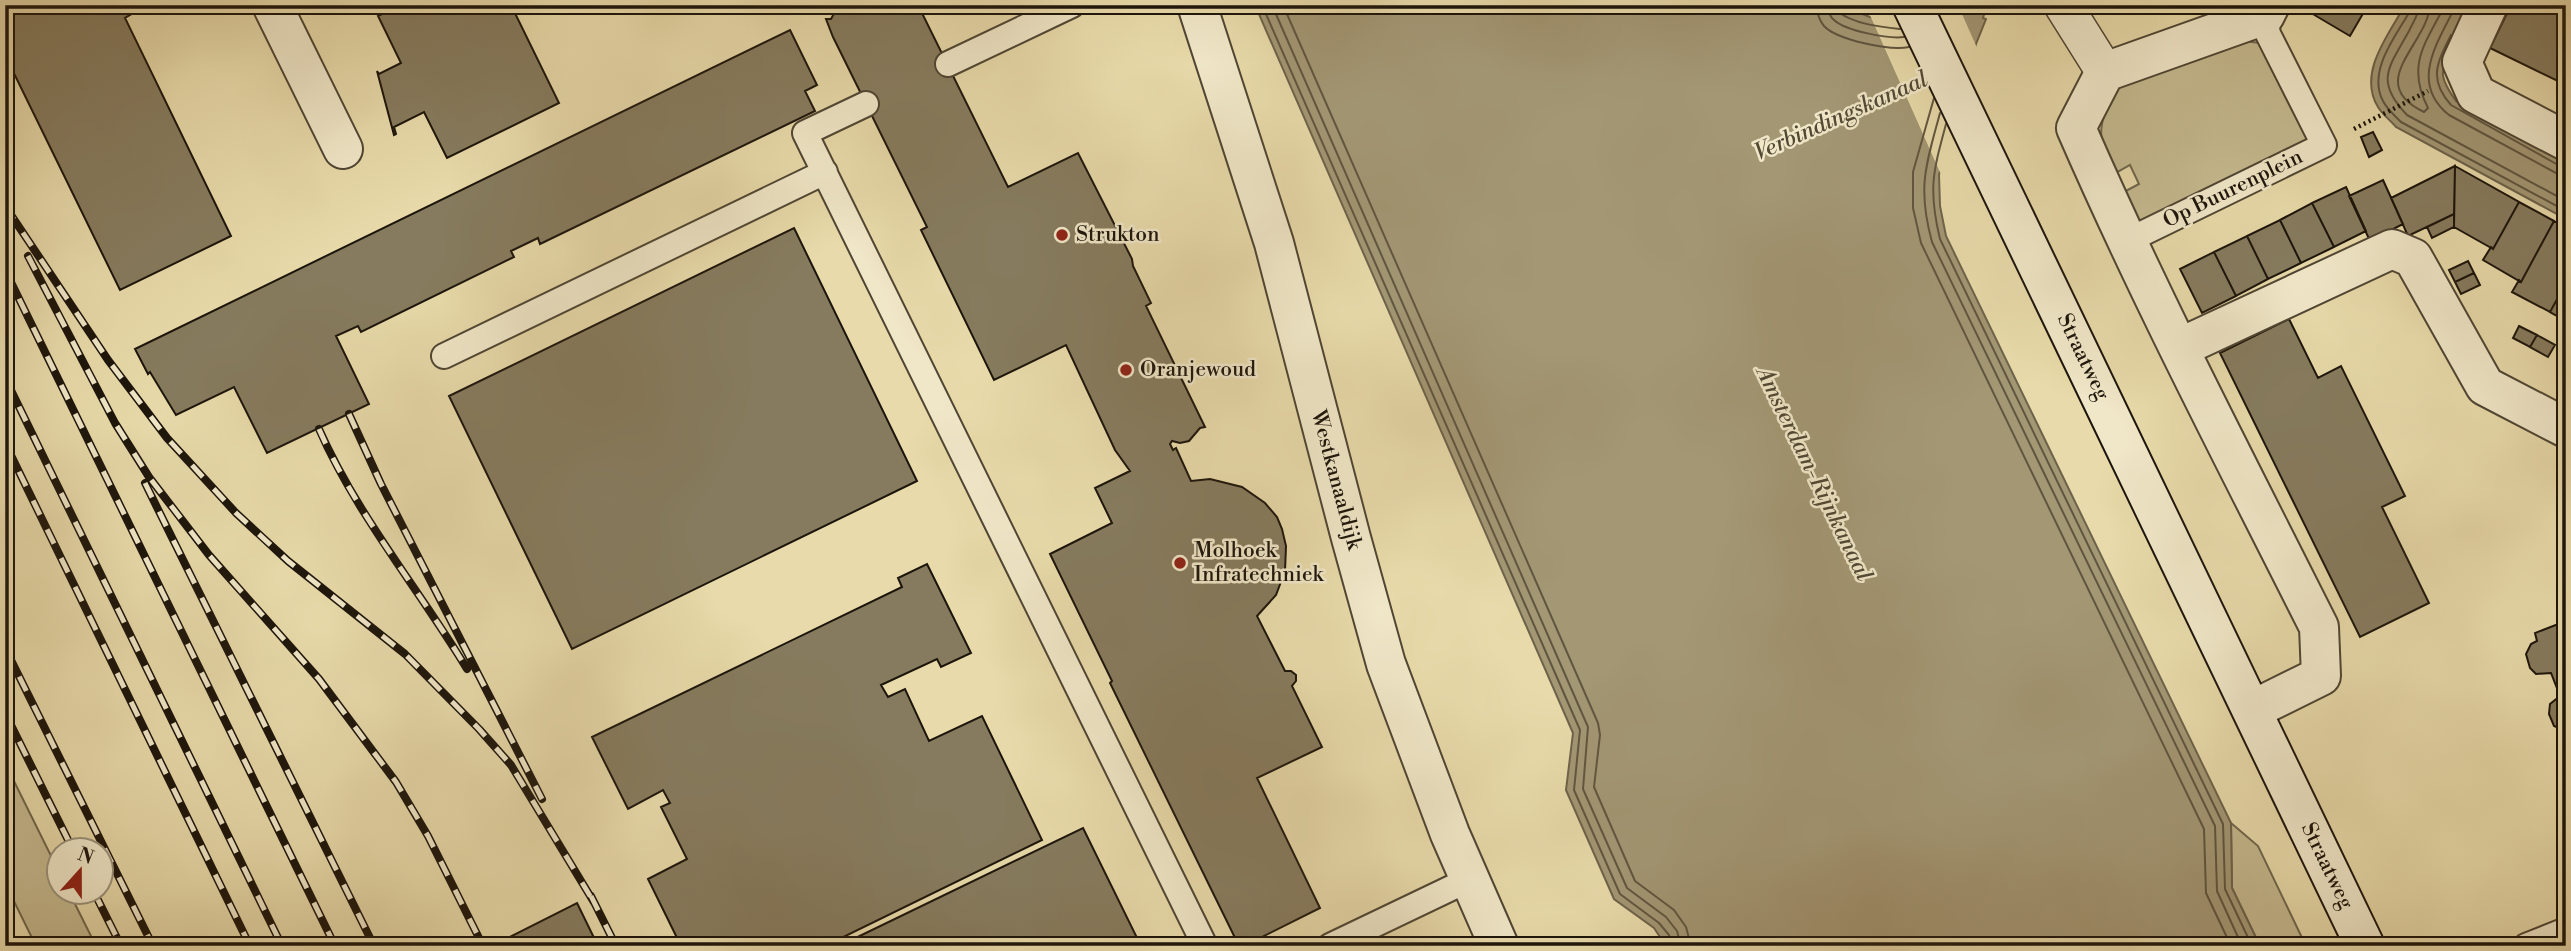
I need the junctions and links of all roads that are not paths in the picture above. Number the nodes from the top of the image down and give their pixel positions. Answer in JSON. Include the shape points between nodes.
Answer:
{"nodes":[{"id":1,"x":272,"y":5,"type":"edge"},
{"id":2,"x":1072,"y":5,"type":"edge"},
{"id":3,"x":1198,"y":5,"type":"edge"},
{"id":4,"x":1912,"y":5,"type":"edge"},
{"id":5,"x":2063,"y":5,"type":"edge"},
{"id":6,"x":2488,"y":5,"type":"edge"},
{"id":7,"x":2267,"y":10,"type":"edge"},
{"id":8,"x":948,"y":65,"type":"dead end"},
{"id":9,"x":2105,"y":72,"type":"junction"},
{"id":10,"x":866,"y":104,"type":"dead end"},
{"id":11,"x":2566,"y":141,"type":"edge"},
{"id":12,"x":343,"y":149,"type":"dead end"},
{"id":13,"x":825,"y":172,"type":"junction"},
{"id":14,"x":2134,"y":255,"type":"junction"},
{"id":15,"x":2179,"y":348,"type":"junction"},
{"id":16,"x":444,"y":356,"type":"dead end"},
{"id":17,"x":2566,"y":428,"type":"edge"},
{"id":18,"x":2252,"y":710,"type":"junction"},
{"id":19,"x":1470,"y":879,"type":"junction"},
{"id":20,"x":2566,"y":930,"type":"edge"},
{"id":21,"x":1205,"y":946,"type":"edge"},
{"id":22,"x":1330,"y":946,"type":"edge"},
{"id":23,"x":1499,"y":946,"type":"edge"},
{"id":24,"x":2365,"y":946,"type":"edge"},
{"id":25,"x":2526,"y":946,"type":"edge"}],
"edges":[{"from":1,"to":12,"type":"street"},
{"from":2,"to":8,"type":"lane"},
{"from":3,"to":19,"type":"street","name":"Westkanaaldijk","via":[[1274,243],[1386,664]]},
{"from":4,"to":18,"type":"street","name":"Straatweg"},
{"from":5,"to":9,"type":"street"},
{"from":6,"to":11,"type":"street","via":[[2462,62],[2476,94]]},
{"from":7,"to":9,"type":"street","name":"Op Buurenplein"},
{"from":7,"to":14,"type":"lane","name":"Op Buurenplein","via":[[2268,34],[2324,145]]},
{"from":9,"to":14,"type":"street","via":[[2076,128]]},
{"from":10,"to":13,"type":"lane","via":[[805,134]]},
{"from":13,"to":16,"type":"lane"},
{"from":13,"to":21,"type":"lane"},
{"from":14,"to":15,"type":"street"},
{"from":15,"to":17,"type":"street","via":[[2392,249],[2413,258],[2485,386]]},
{"from":15,"to":18,"type":"street","via":[[2319,627],[2321,676]]},
{"from":18,"to":24,"type":"street","name":"Straatweg"},
{"from":19,"to":22,"type":"lane"},
{"from":19,"to":23,"type":"street","name":"Westkanaaldijk"},
{"from":20,"to":25,"type":"lane"}]}
